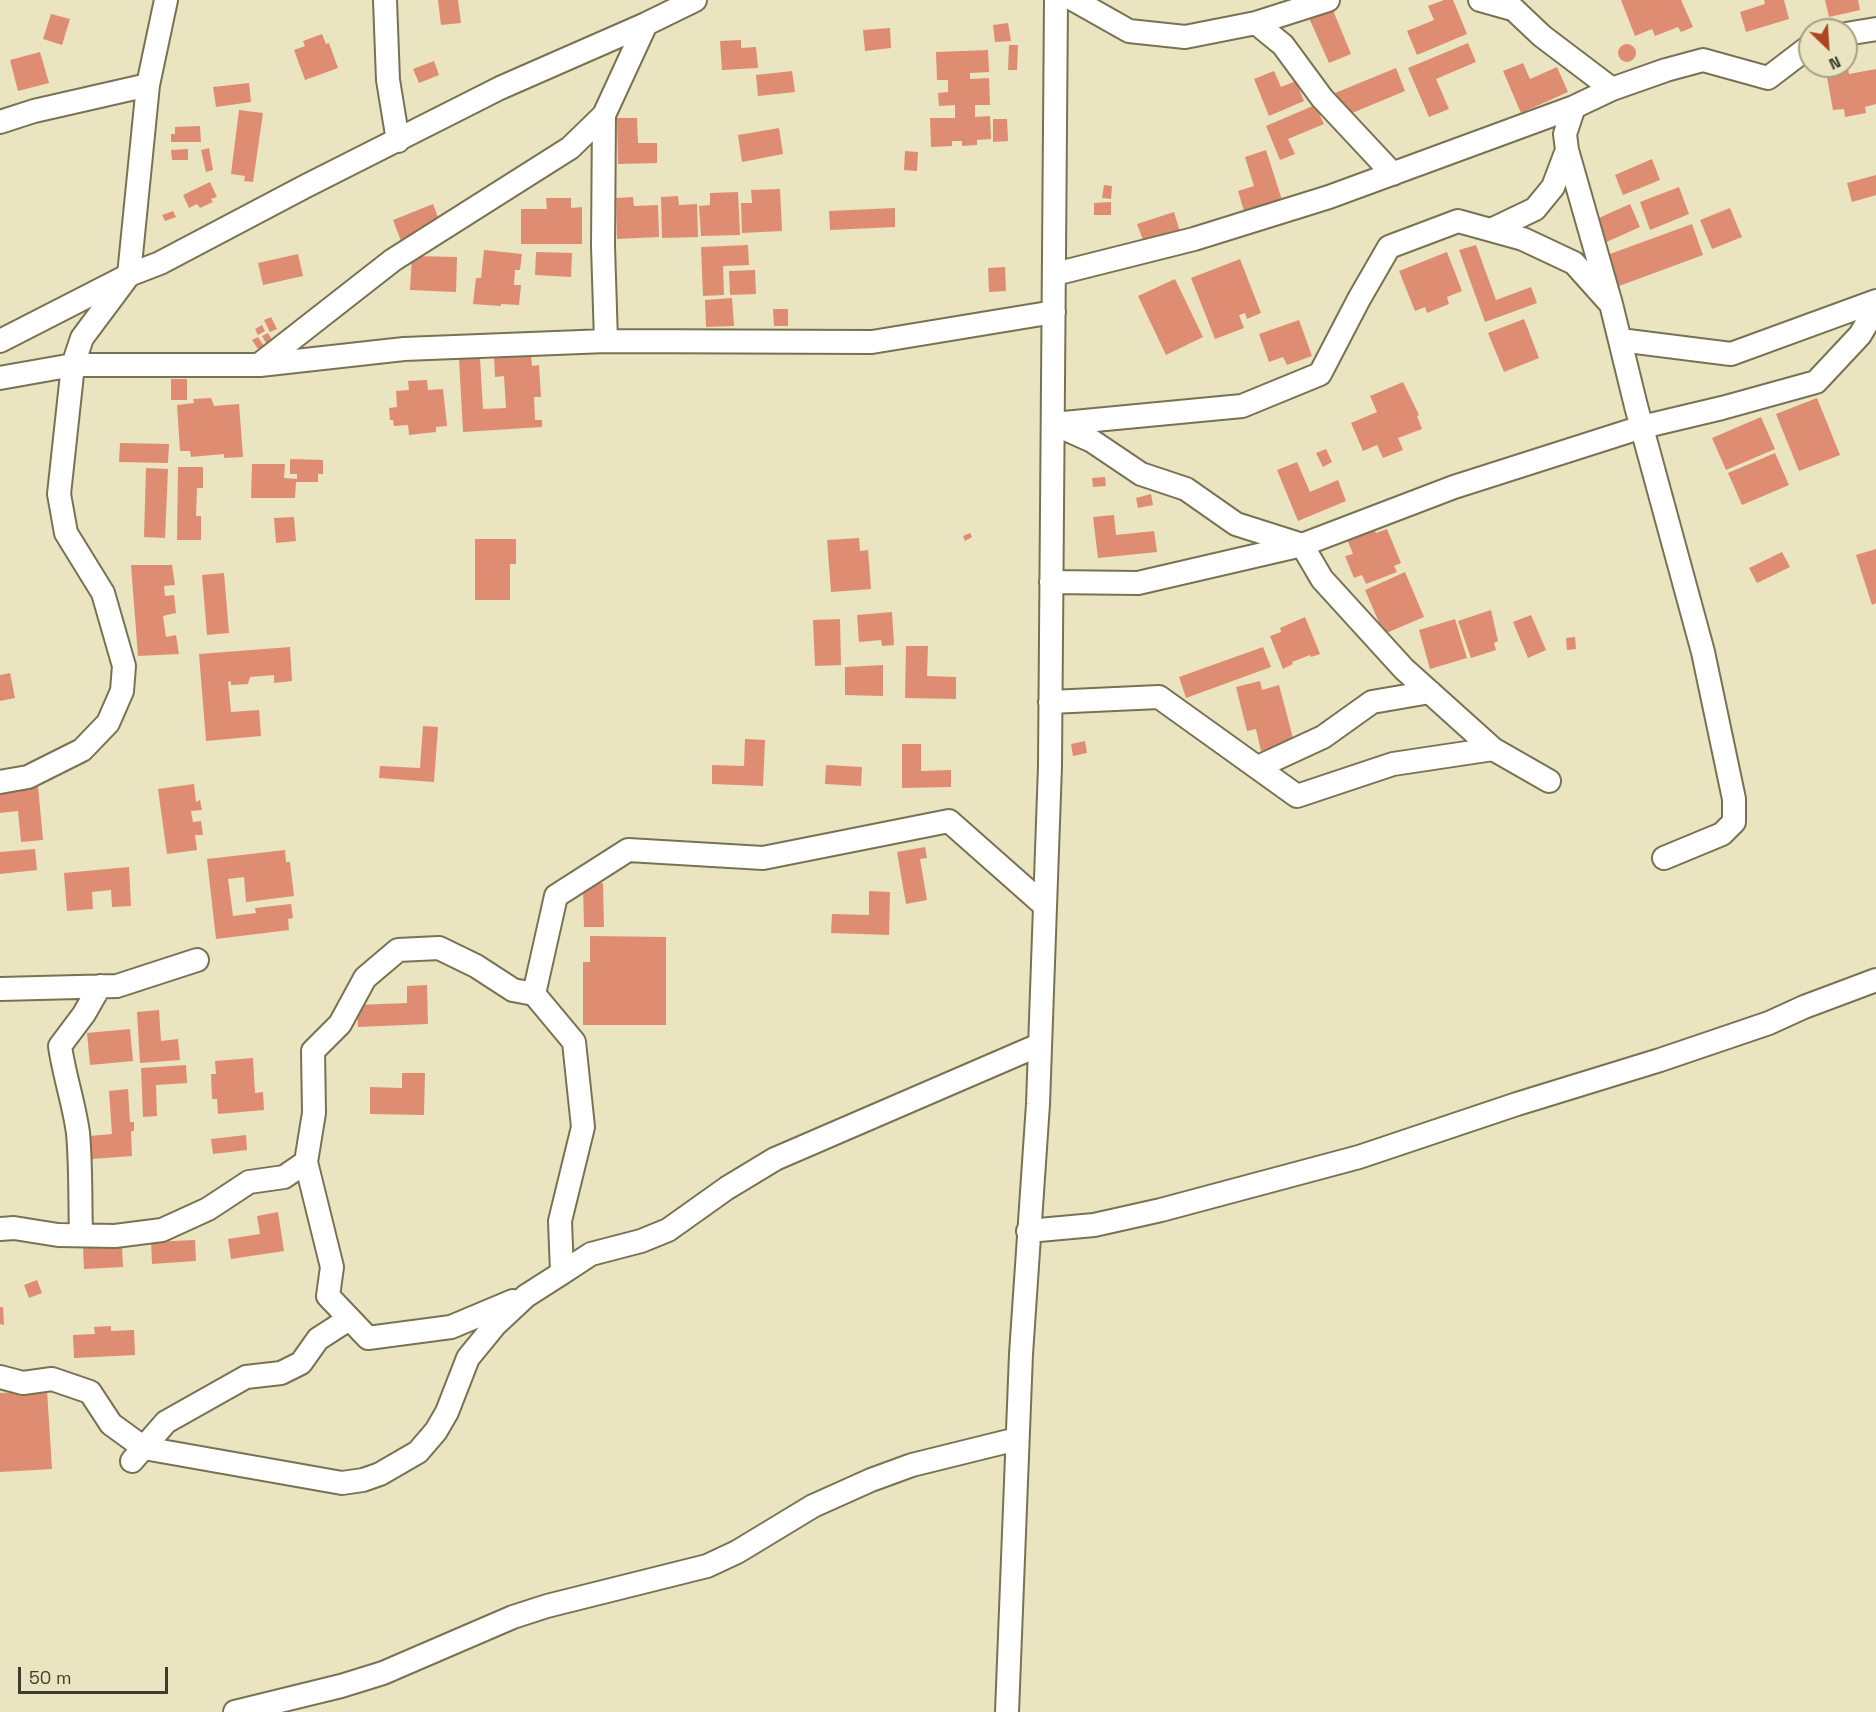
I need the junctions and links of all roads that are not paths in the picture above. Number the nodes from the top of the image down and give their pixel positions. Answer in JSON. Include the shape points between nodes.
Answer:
{"nodes":[{"id":1,"x":166,"y":0,"type":"edge"},
{"id":2,"x":385,"y":0,"type":"edge"},
{"id":3,"x":695,"y":0,"type":"edge"},
{"id":4,"x":1056,"y":0,"type":"edge"},
{"id":5,"x":1074,"y":0,"type":"edge"},
{"id":6,"x":1328,"y":0,"type":"edge"},
{"id":7,"x":1480,"y":0,"type":"edge"},
{"id":8,"x":1508,"y":4,"type":"edge"},
{"id":9,"x":1256,"y":23,"type":"junction"},
{"id":10,"x":646,"y":24,"type":"junction"},
{"id":11,"x":1876,"y":29,"type":"edge"},
{"id":12,"x":1858,"y":32,"type":"edge"},
{"id":13,"x":1798,"y":55,"type":"edge"},
{"id":14,"x":148,"y":85,"type":"junction"},
{"id":15,"x":1612,"y":89,"type":"junction"},
{"id":16,"x":1574,"y":107,"type":"junction"},
{"id":17,"x":604,"y":115,"type":"junction"},
{"id":18,"x":0,"y":122,"type":"edge"},
{"id":19,"x":398,"y":141,"type":"junction"},
{"id":20,"x":1567,"y":150,"type":"junction"},
{"id":21,"x":1392,"y":174,"type":"junction"},
{"id":22,"x":1491,"y":230,"type":"junction"},
{"id":23,"x":1055,"y":274,"type":"junction"},
{"id":24,"x":129,"y":275,"type":"junction"},
{"id":25,"x":1876,"y":301,"type":"edge"},
{"id":26,"x":1611,"y":304,"type":"junction"},
{"id":27,"x":1876,"y":308,"type":"edge"},
{"id":28,"x":1054,"y":312,"type":"junction"},
{"id":29,"x":1620,"y":340,"type":"junction"},
{"id":30,"x":0,"y":341,"type":"edge"},
{"id":31,"x":606,"y":341,"type":"junction"},
{"id":32,"x":260,"y":364,"type":"junction"},
{"id":33,"x":73,"y":365,"type":"junction"},
{"id":34,"x":0,"y":378,"type":"edge"},
{"id":35,"x":1053,"y":424,"type":"junction"},
{"id":36,"x":1642,"y":427,"type":"junction"},
{"id":37,"x":1302,"y":544,"type":"junction"},
{"id":38,"x":1051,"y":582,"type":"junction"},
{"id":39,"x":1430,"y":692,"type":"junction"},
{"id":40,"x":1050,"y":702,"type":"junction"},
{"id":41,"x":1493,"y":749,"type":"junction"},
{"id":42,"x":1258,"y":767,"type":"junction"},
{"id":43,"x":1549,"y":781,"type":"dead end"},
{"id":44,"x":0,"y":782,"type":"edge"},
{"id":45,"x":1664,"y":858,"type":"dead end"},
{"id":46,"x":1044,"y":905,"type":"junction"},
{"id":47,"x":197,"y":960,"type":"dead end"},
{"id":48,"x":1876,"y":980,"type":"edge"},
{"id":49,"x":100,"y":986,"type":"junction"},
{"id":50,"x":0,"y":989,"type":"edge"},
{"id":51,"x":534,"y":994,"type":"junction"},
{"id":52,"x":1039,"y":1045,"type":"junction"},
{"id":53,"x":306,"y":1162,"type":"junction"},
{"id":54,"x":0,"y":1229,"type":"edge"},
{"id":55,"x":1028,"y":1231,"type":"junction"},
{"id":56,"x":81,"y":1235,"type":"junction"},
{"id":57,"x":562,"y":1273,"type":"junction"},
{"id":58,"x":526,"y":1296,"type":"junction"},
{"id":59,"x":349,"y":1319,"type":"junction"},
{"id":60,"x":0,"y":1377,"type":"edge"},
{"id":61,"x":1017,"y":1439,"type":"junction"},
{"id":62,"x":138,"y":1455,"type":"junction"},
{"id":63,"x":235,"y":1712,"type":"edge"},
{"id":64,"x":1007,"y":1712,"type":"edge"}],
"edges":[{"from":1,"to":14,"type":"street"},
{"from":2,"to":19,"type":"street","via":[[388,80]]},
{"from":3,"to":10,"type":"street"},
{"from":4,"to":23,"type":"street"},
{"from":5,"to":9,"type":"street","via":[[1129,31],[1185,37]]},
{"from":6,"to":9,"type":"street"},
{"from":7,"to":8,"type":"street"},
{"from":8,"to":15,"type":"street","via":[[1542,36]]},
{"from":9,"to":21,"type":"street","via":[[1282,45],[1322,98]]},
{"from":10,"to":17,"type":"street"},
{"from":10,"to":19,"type":"street","via":[[500,88]]},
{"from":11,"to":12,"type":"street"},
{"from":13,"to":15,"type":"street","via":[[1768,78],[1702,60]]},
{"from":14,"to":18,"type":"street"},
{"from":14,"to":24,"type":"street"},
{"from":15,"to":16,"type":"street"},
{"from":16,"to":20,"type":"street","via":[[1565,134]]},
{"from":16,"to":21,"type":"street"},
{"from":17,"to":31,"type":"street"},
{"from":17,"to":32,"type":"street","via":[[570,148],[393,260]]},
{"from":19,"to":24,"type":"street","via":[[160,263]]},
{"from":20,"to":22,"type":"street","via":[[1553,187],[1534,209]]},
{"from":20,"to":26,"type":"street"},
{"from":21,"to":23,"type":"street","via":[[1194,239]]},
{"from":22,"to":26,"type":"street","via":[[1523,238],[1574,263]]},
{"from":22,"to":35,"type":"street","via":[[1458,221],[1389,247],[1320,374],[1242,406]]},
{"from":23,"to":28,"type":"street"},
{"from":24,"to":30,"type":"street"},
{"from":24,"to":33,"type":"street","via":[[82,338]]},
{"from":25,"to":29,"type":"street","via":[[1731,354]]},
{"from":26,"to":29,"type":"street"},
{"from":27,"to":36,"type":"street","via":[[1860,335],[1816,382]]},
{"from":28,"to":31,"type":"street","via":[[872,342]]},
{"from":28,"to":35,"type":"street"},
{"from":29,"to":36,"type":"street"},
{"from":31,"to":32,"type":"street","via":[[404,349]]},
{"from":32,"to":33,"type":"street"},
{"from":33,"to":34,"type":"street"},
{"from":33,"to":44,"type":"street","via":[[59,494],[66,533],[103,593],[124,666],[122,691],[108,723],[82,750],[28,777]]},
{"from":35,"to":37,"type":"street","via":[[1092,441],[1141,474],[1186,489],[1236,524]]},
{"from":35,"to":38,"type":"street"},
{"from":36,"to":37,"type":"street","via":[[1454,487]]},
{"from":36,"to":45,"type":"street","via":[[1703,652],[1734,799],[1734,822],[1722,834]]},
{"from":37,"to":38,"type":"street","via":[[1138,583]]},
{"from":37,"to":39,"type":"street","via":[[1322,579]]},
{"from":38,"to":40,"type":"street"},
{"from":39,"to":41,"type":"street"},
{"from":39,"to":42,"type":"street","via":[[1372,702],[1323,737]]},
{"from":40,"to":42,"type":"street","via":[[1159,697]]},
{"from":40,"to":46,"type":"street"},
{"from":41,"to":42,"type":"street","via":[[1393,764],[1297,796]]},
{"from":41,"to":43,"type":"street"},
{"from":46,"to":51,"type":"street","via":[[949,821],[763,858],[628,850],[555,896]]},
{"from":46,"to":52,"type":"street"},
{"from":47,"to":49,"type":"street","via":[[117,986]]},
{"from":48,"to":55,"type":"street","via":[[1736,1034],[1359,1157],[1094,1225]]},
{"from":49,"to":50,"type":"street"},
{"from":49,"to":56,"type":"street","via":[[60,1046],[78,1133]]},
{"from":51,"to":53,"type":"street","via":[[513,990],[439,948],[398,950],[365,978],[340,1024],[313,1051],[314,1113]]},
{"from":51,"to":57,"type":"street","via":[[574,1042],[583,1127],[560,1221]]},
{"from":52,"to":55,"type":"street"},
{"from":52,"to":57,"type":"street","via":[[775,1159],[668,1230],[591,1254]]},
{"from":53,"to":56,"type":"street","via":[[284,1177],[249,1182],[208,1209],[162,1230],[115,1236]]},
{"from":53,"to":59,"type":"street","via":[[332,1268],[328,1296]]},
{"from":54,"to":56,"type":"street"},
{"from":55,"to":61,"type":"street"},
{"from":57,"to":58,"type":"street"},
{"from":58,"to":59,"type":"street","via":[[451,1327],[368,1338]]},
{"from":58,"to":62,"type":"street","via":[[468,1358],[436,1431],[418,1452],[380,1474],[342,1483]]},
{"from":59,"to":62,"type":"street","via":[[318,1340],[301,1363],[281,1373],[246,1377],[165,1422]]},
{"from":60,"to":62,"type":"street","via":[[22,1383],[52,1379],[90,1392]]},
{"from":61,"to":63,"type":"street","via":[[912,1465],[871,1480],[813,1506],[707,1566],[547,1606],[383,1673]]},
{"from":61,"to":64,"type":"street"}]}
